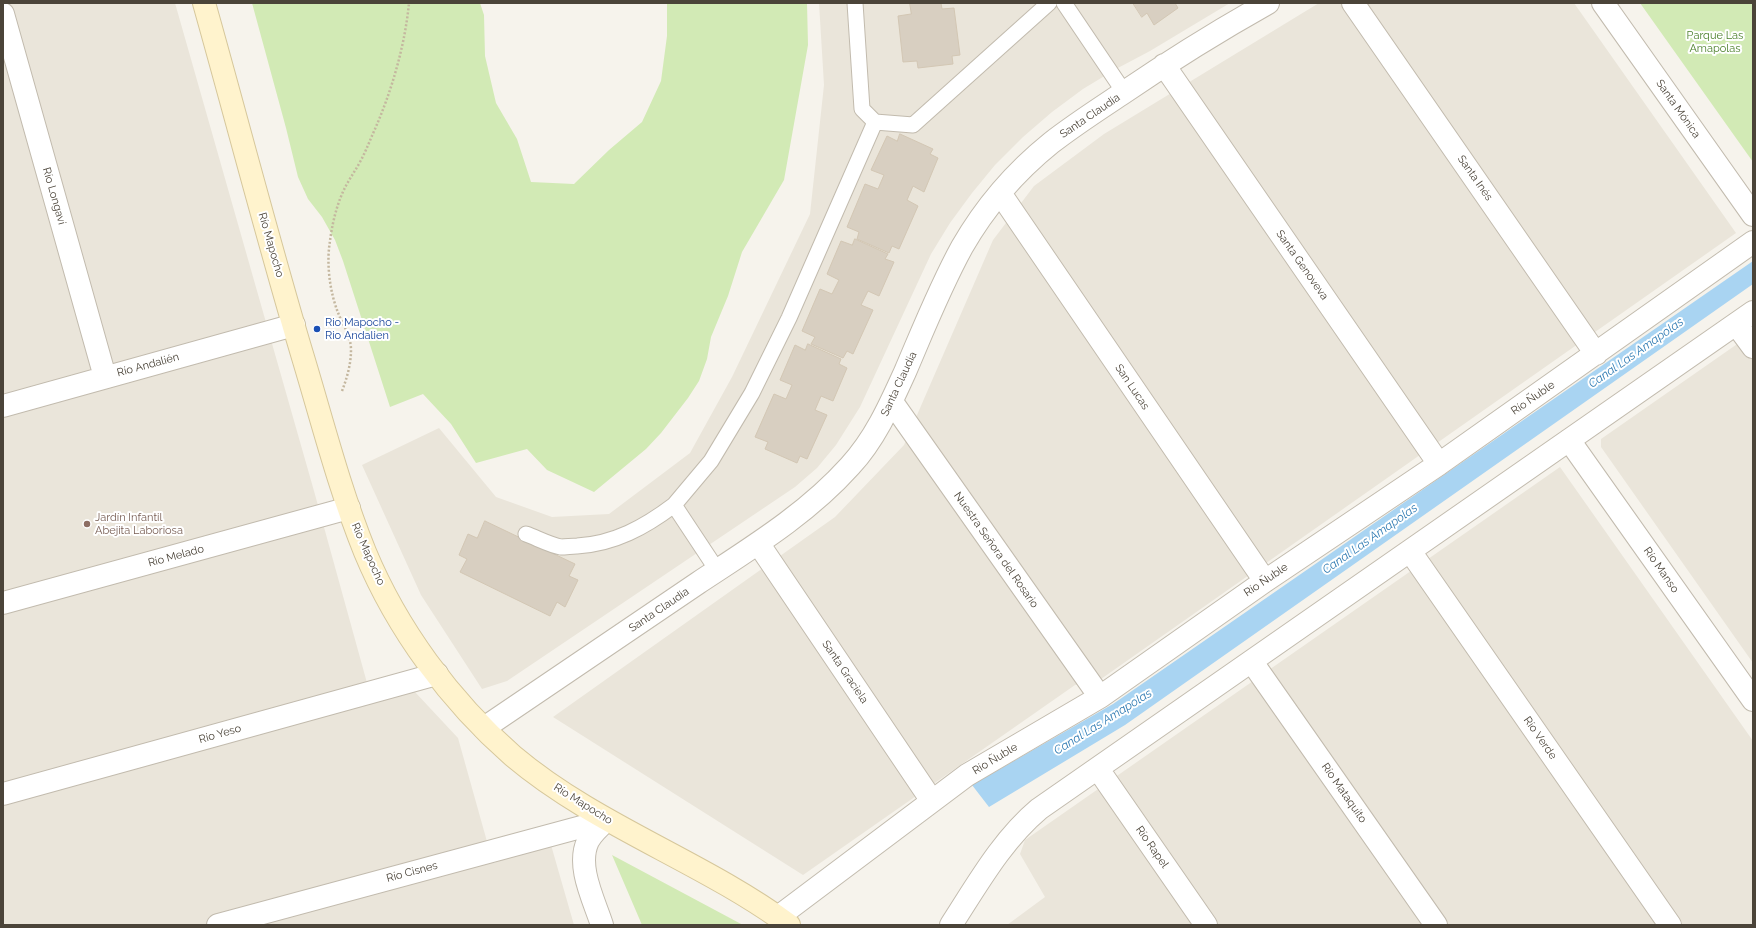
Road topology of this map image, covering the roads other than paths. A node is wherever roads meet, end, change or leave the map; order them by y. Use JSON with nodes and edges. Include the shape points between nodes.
{"nodes":[{"id":1,"x":204,"y":3,"type":"edge"},
{"id":2,"x":854,"y":3,"type":"edge"},
{"id":3,"x":1049,"y":3,"type":"edge"},
{"id":4,"x":1064,"y":3,"type":"edge"},
{"id":5,"x":1268,"y":3,"type":"edge"},
{"id":6,"x":1353,"y":3,"type":"edge"},
{"id":7,"x":1603,"y":3,"type":"edge"},
{"id":8,"x":3,"y":14,"type":"edge"},
{"id":9,"x":1164,"y":65,"type":"junction"},
{"id":10,"x":1124,"y":92,"type":"junction"},
{"id":11,"x":874,"y":122,"type":"junction"},
{"id":12,"x":1000,"y":192,"type":"junction"},
{"id":13,"x":1753,"y":215,"type":"edge"},
{"id":14,"x":1753,"y":242,"type":"edge"},
{"id":15,"x":1745,"y":318,"type":"edge"},
{"id":16,"x":294,"y":325,"type":"junction"},
{"id":17,"x":1753,"y":347,"type":"edge"},
{"id":18,"x":1596,"y":354,"type":"junction"},
{"id":19,"x":105,"y":377,"type":"junction"},
{"id":20,"x":892,"y":402,"type":"junction"},
{"id":21,"x":3,"y":406,"type":"edge"},
{"id":22,"x":1569,"y":440,"type":"junction"},
{"id":23,"x":1439,"y":464,"type":"junction"},
{"id":24,"x":674,"y":504,"type":"junction"},
{"id":25,"x":349,"y":508,"type":"junction"},
{"id":26,"x":526,"y":534,"type":"dead end"},
{"id":27,"x":758,"y":543,"type":"junction"},
{"id":28,"x":1410,"y":551,"type":"junction"},
{"id":29,"x":717,"y":570,"type":"junction"},
{"id":30,"x":1265,"y":581,"type":"junction"},
{"id":31,"x":3,"y":603,"type":"edge"},
{"id":32,"x":1252,"y":662,"type":"junction"},
{"id":33,"x":436,"y":674,"type":"junction"},
{"id":34,"x":1100,"y":697,"type":"junction"},
{"id":35,"x":1753,"y":700,"type":"edge"},
{"id":36,"x":484,"y":728,"type":"junction"},
{"id":37,"x":1098,"y":769,"type":"junction"},
{"id":38,"x":3,"y":794,"type":"edge"},
{"id":39,"x":932,"y":801,"type":"junction"},
{"id":40,"x":606,"y":820,"type":"junction"},
{"id":41,"x":783,"y":921,"type":"edge"},
{"id":42,"x":218,"y":925,"type":"edge"},
{"id":43,"x":602,"y":925,"type":"edge"},
{"id":44,"x":951,"y":925,"type":"edge"},
{"id":45,"x":1206,"y":925,"type":"edge"},
{"id":46,"x":1436,"y":925,"type":"edge"},
{"id":47,"x":1670,"y":925,"type":"edge"}],
"edges":[{"from":1,"to":16,"type":"street","name":"Río Mapocho"},
{"from":2,"to":11,"type":"lane","via":[[862,109]]},
{"from":3,"to":11,"type":"lane","via":[[913,125]]},
{"from":4,"to":10,"type":"lane"},
{"from":5,"to":9,"type":"street","name":"Santa Claudia"},
{"from":6,"to":18,"type":"street","name":"Santa Inés"},
{"from":7,"to":13,"type":"street","name":"Santa Mónica"},
{"from":8,"to":19,"type":"street","name":"Río Longaví"},
{"from":9,"to":10,"type":"street","name":"Santa Claudia"},
{"from":9,"to":23,"type":"street","name":"Santa Genoveva"},
{"from":10,"to":12,"type":"street","name":"Santa Claudia","via":[[1052,142],[1021,169]]},
{"from":11,"to":24,"type":"lane","via":[[789,318],[752,393],[711,462]]},
{"from":12,"to":20,"type":"street","name":"Santa Claudia","via":[[963,246],[948,275]]},
{"from":12,"to":30,"type":"street","name":"San Lucas"},
{"from":14,"to":18,"type":"street","name":"Río Ñuble"},
{"from":15,"to":17,"type":"street"},
{"from":15,"to":22,"type":"street"},
{"from":16,"to":19,"type":"street","name":"Río Andalién"},
{"from":16,"to":25,"type":"street","name":"Río Mapocho"},
{"from":18,"to":23,"type":"street","name":"Río Ñuble"},
{"from":19,"to":21,"type":"street","name":"Río Andalién"},
{"from":20,"to":27,"type":"street","name":"Santa Claudia","via":[[853,464],[830,488]]},
{"from":20,"to":34,"type":"street","name":"Nuestra Señora del Rosario"},
{"from":22,"to":28,"type":"street"},
{"from":22,"to":35,"type":"street","name":"Río Manso"},
{"from":23,"to":30,"type":"street","name":"Río Ñuble"},
{"from":24,"to":26,"type":"lane","via":[[636,530],[616,539],[589,545],[561,547]]},
{"from":24,"to":29,"type":"lane"},
{"from":25,"to":31,"type":"street","name":"Río Melado"},
{"from":25,"to":33,"type":"street","name":"Río Mapocho","via":[[366,554],[387,596],[408,634]]},
{"from":27,"to":29,"type":"street","name":"Santa Claudia"},
{"from":27,"to":39,"type":"street","name":"Santa Graciela"},
{"from":28,"to":32,"type":"street"},
{"from":28,"to":47,"type":"street","name":"Río Verde"},
{"from":29,"to":36,"type":"street","name":"Santa Claudia"},
{"from":30,"to":34,"type":"street","name":"Río Ñuble"},
{"from":32,"to":37,"type":"street"},
{"from":32,"to":46,"type":"street","name":"Río Mataquito"},
{"from":33,"to":36,"type":"street","name":"Río Mapocho"},
{"from":33,"to":38,"type":"street","name":"Río Yeso"},
{"from":34,"to":39,"type":"street","name":"Río Ñuble","via":[[967,775]]},
{"from":36,"to":40,"type":"street","name":"Río Mapocho","via":[[540,778]]},
{"from":37,"to":44,"type":"street","via":[[1024,822],[1009,839]]},
{"from":37,"to":45,"type":"street","name":"Río Rapel"},
{"from":39,"to":41,"type":"street","name":"Río Ñuble"},
{"from":40,"to":41,"type":"street","name":"Río Mapocho","via":[[734,890]]},
{"from":40,"to":42,"type":"street","name":"Río Cisnes"},
{"from":40,"to":43,"type":"street","via":[[588,840],[584,859],[584,869]]}]}
